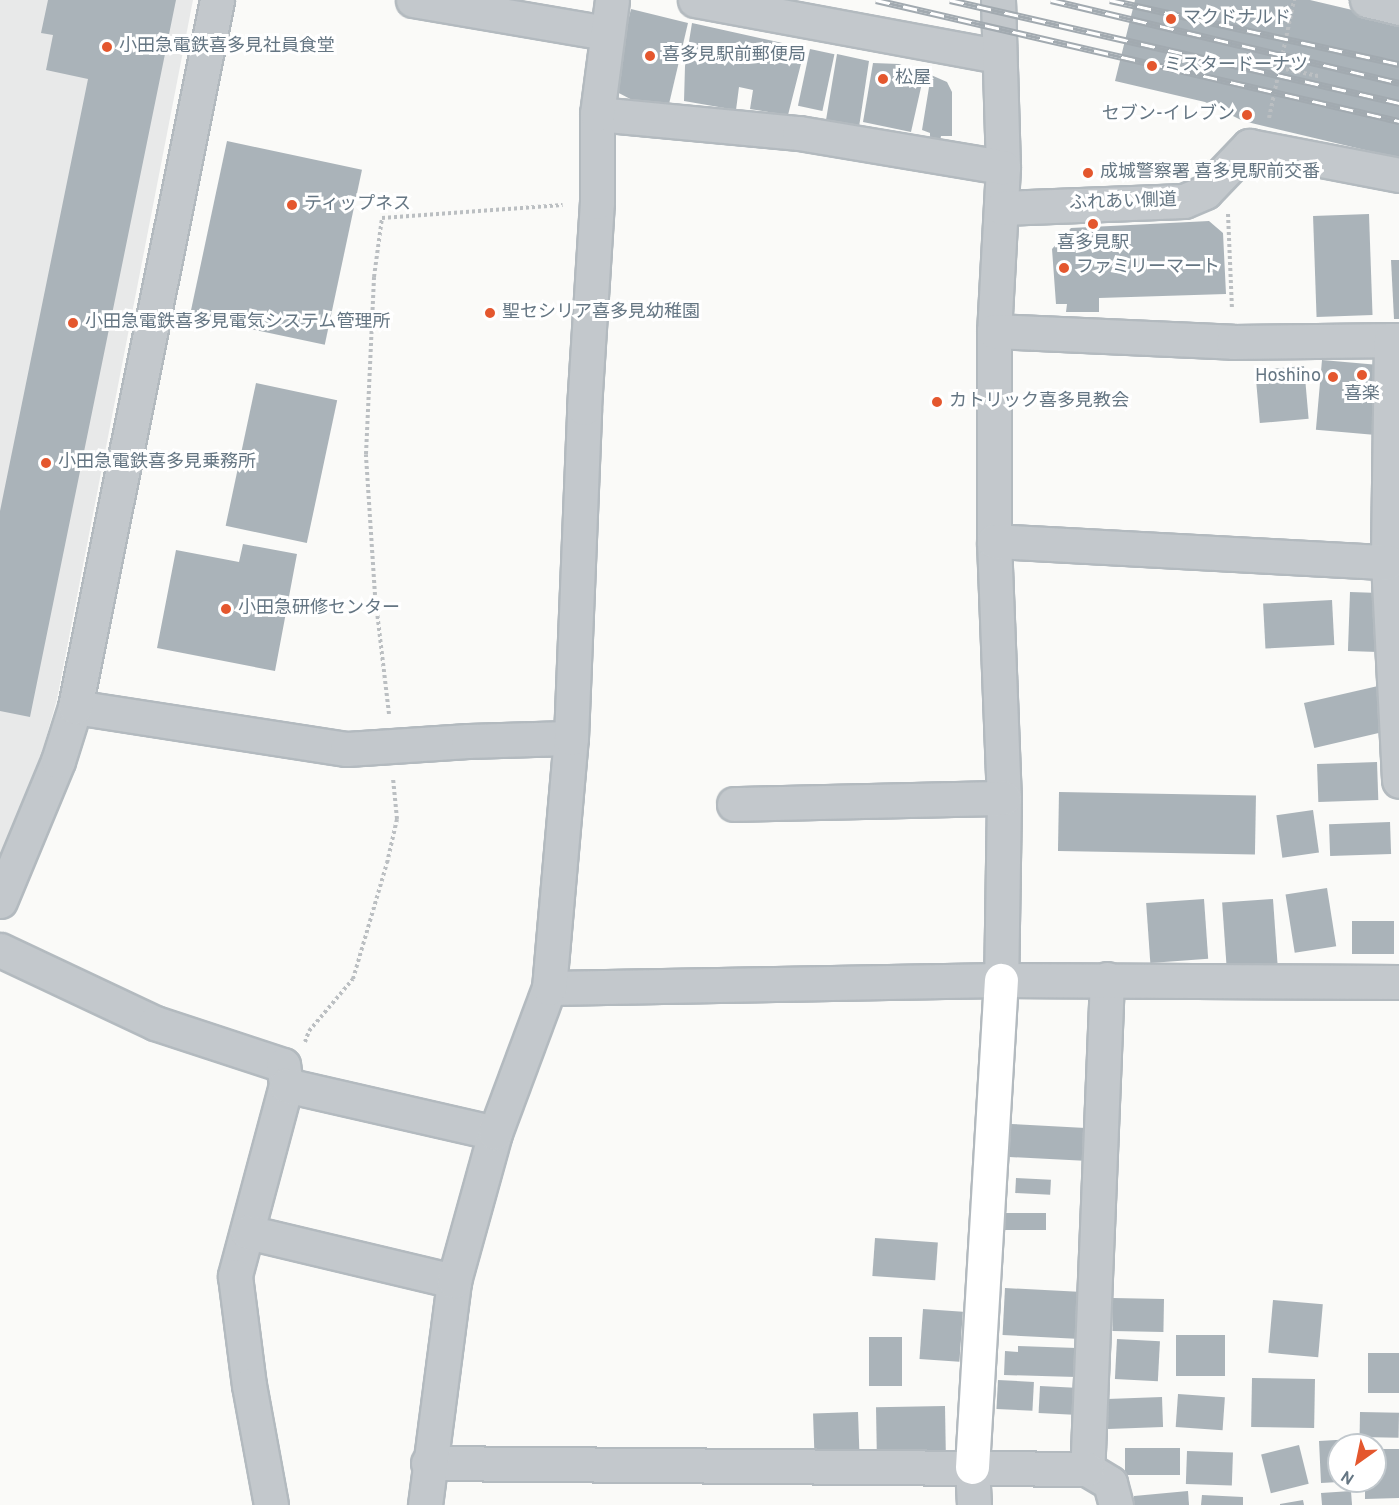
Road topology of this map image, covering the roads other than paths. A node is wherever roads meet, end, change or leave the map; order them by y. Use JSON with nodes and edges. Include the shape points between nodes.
{"nodes":[{"id":1,"x":217,"y":0,"type":"edge"},
{"id":2,"x":413,"y":0,"type":"edge"},
{"id":3,"x":612,"y":0,"type":"edge"},
{"id":4,"x":695,"y":0,"type":"edge"},
{"id":5,"x":998,"y":0,"type":"edge"},
{"id":6,"x":1367,"y":0,"type":"edge"},
{"id":7,"x":1399,"y":8,"type":"edge"},
{"id":8,"x":607,"y":33,"type":"junction"},
{"id":9,"x":998,"y":56,"type":"junction"},
{"id":10,"x":597,"y":114,"type":"junction"},
{"id":11,"x":1003,"y":168,"type":"junction"},
{"id":12,"x":1399,"y":175,"type":"edge"},
{"id":13,"x":1002,"y":208,"type":"junction"},
{"id":14,"x":994,"y":331,"type":"junction"},
{"id":15,"x":1395,"y":340,"type":"edge"},
{"id":16,"x":994,"y":541,"type":"junction"},
{"id":17,"x":1388,"y":562,"type":"junction"},
{"id":18,"x":75,"y":707,"type":"junction"},
{"id":19,"x":571,"y":738,"type":"junction"},
{"id":20,"x":1399,"y":781,"type":"edge"},
{"id":21,"x":1004,"y":798,"type":"junction"},
{"id":22,"x":734,"y":804,"type":"dead end"},
{"id":23,"x":0,"y":901,"type":"edge"},
{"id":24,"x":0,"y":950,"type":"edge"},
{"id":25,"x":1001,"y":980,"type":"junction"},
{"id":26,"x":1107,"y":980,"type":"junction"},
{"id":27,"x":1399,"y":982,"type":"edge"},
{"id":28,"x":549,"y":988,"type":"junction"},
{"id":29,"x":284,"y":1075,"type":"junction"},
{"id":30,"x":495,"y":1133,"type":"junction"},
{"id":31,"x":248,"y":1232,"type":"junction"},
{"id":32,"x":454,"y":1281,"type":"junction"},
{"id":33,"x":428,"y":1463,"type":"junction"},
{"id":34,"x":972,"y":1467,"type":"junction"},
{"id":35,"x":1087,"y":1469,"type":"junction"},
{"id":36,"x":271,"y":1505,"type":"edge"},
{"id":37,"x":425,"y":1505,"type":"edge"},
{"id":38,"x":974,"y":1505,"type":"edge"},
{"id":39,"x":1116,"y":1505,"type":"edge"}],
"edges":[{"from":1,"to":18,"type":"street"},
{"from":2,"to":8,"type":"street"},
{"from":3,"to":8,"type":"street"},
{"from":4,"to":9,"type":"street"},
{"from":5,"to":9,"type":"street"},
{"from":6,"to":7,"type":"street"},
{"from":8,"to":10,"type":"street"},
{"from":9,"to":11,"type":"street"},
{"from":10,"to":11,"type":"street","via":[[799,133]]},
{"from":10,"to":19,"type":"street","via":[[597,202],[584,408]]},
{"from":11,"to":13,"type":"street"},
{"from":12,"to":13,"type":"street","name":"ふれあい側道","via":[[1249,146],[1205,192],[1184,201]]},
{"from":13,"to":14,"type":"street"},
{"from":14,"to":15,"type":"street","via":[[1233,342]]},
{"from":14,"to":16,"type":"street"},
{"from":15,"to":17,"type":"street"},
{"from":16,"to":17,"type":"street"},
{"from":16,"to":21,"type":"street"},
{"from":17,"to":20,"type":"street"},
{"from":18,"to":19,"type":"street","via":[[347,749]]},
{"from":18,"to":23,"type":"street","via":[[58,761]]},
{"from":19,"to":28,"type":"street"},
{"from":21,"to":22,"type":"street"},
{"from":21,"to":25,"type":"street"},
{"from":24,"to":29,"type":"street","via":[[155,1023]]},
{"from":25,"to":26,"type":"street"},
{"from":25,"to":28,"type":"street"},
{"from":25,"to":34,"type":"street"},
{"from":26,"to":27,"type":"street"},
{"from":26,"to":35,"type":"street"},
{"from":28,"to":30,"type":"street"},
{"from":29,"to":30,"type":"street"},
{"from":29,"to":31,"type":"street"},
{"from":30,"to":32,"type":"street"},
{"from":31,"to":32,"type":"street"},
{"from":31,"to":36,"type":"street","via":[[235,1276],[249,1385]]},
{"from":32,"to":33,"type":"street"},
{"from":33,"to":34,"type":"street"},
{"from":33,"to":37,"type":"street"},
{"from":34,"to":35,"type":"street"},
{"from":34,"to":38,"type":"street"},
{"from":35,"to":39,"type":"street","via":[[1110,1483]]}]}
